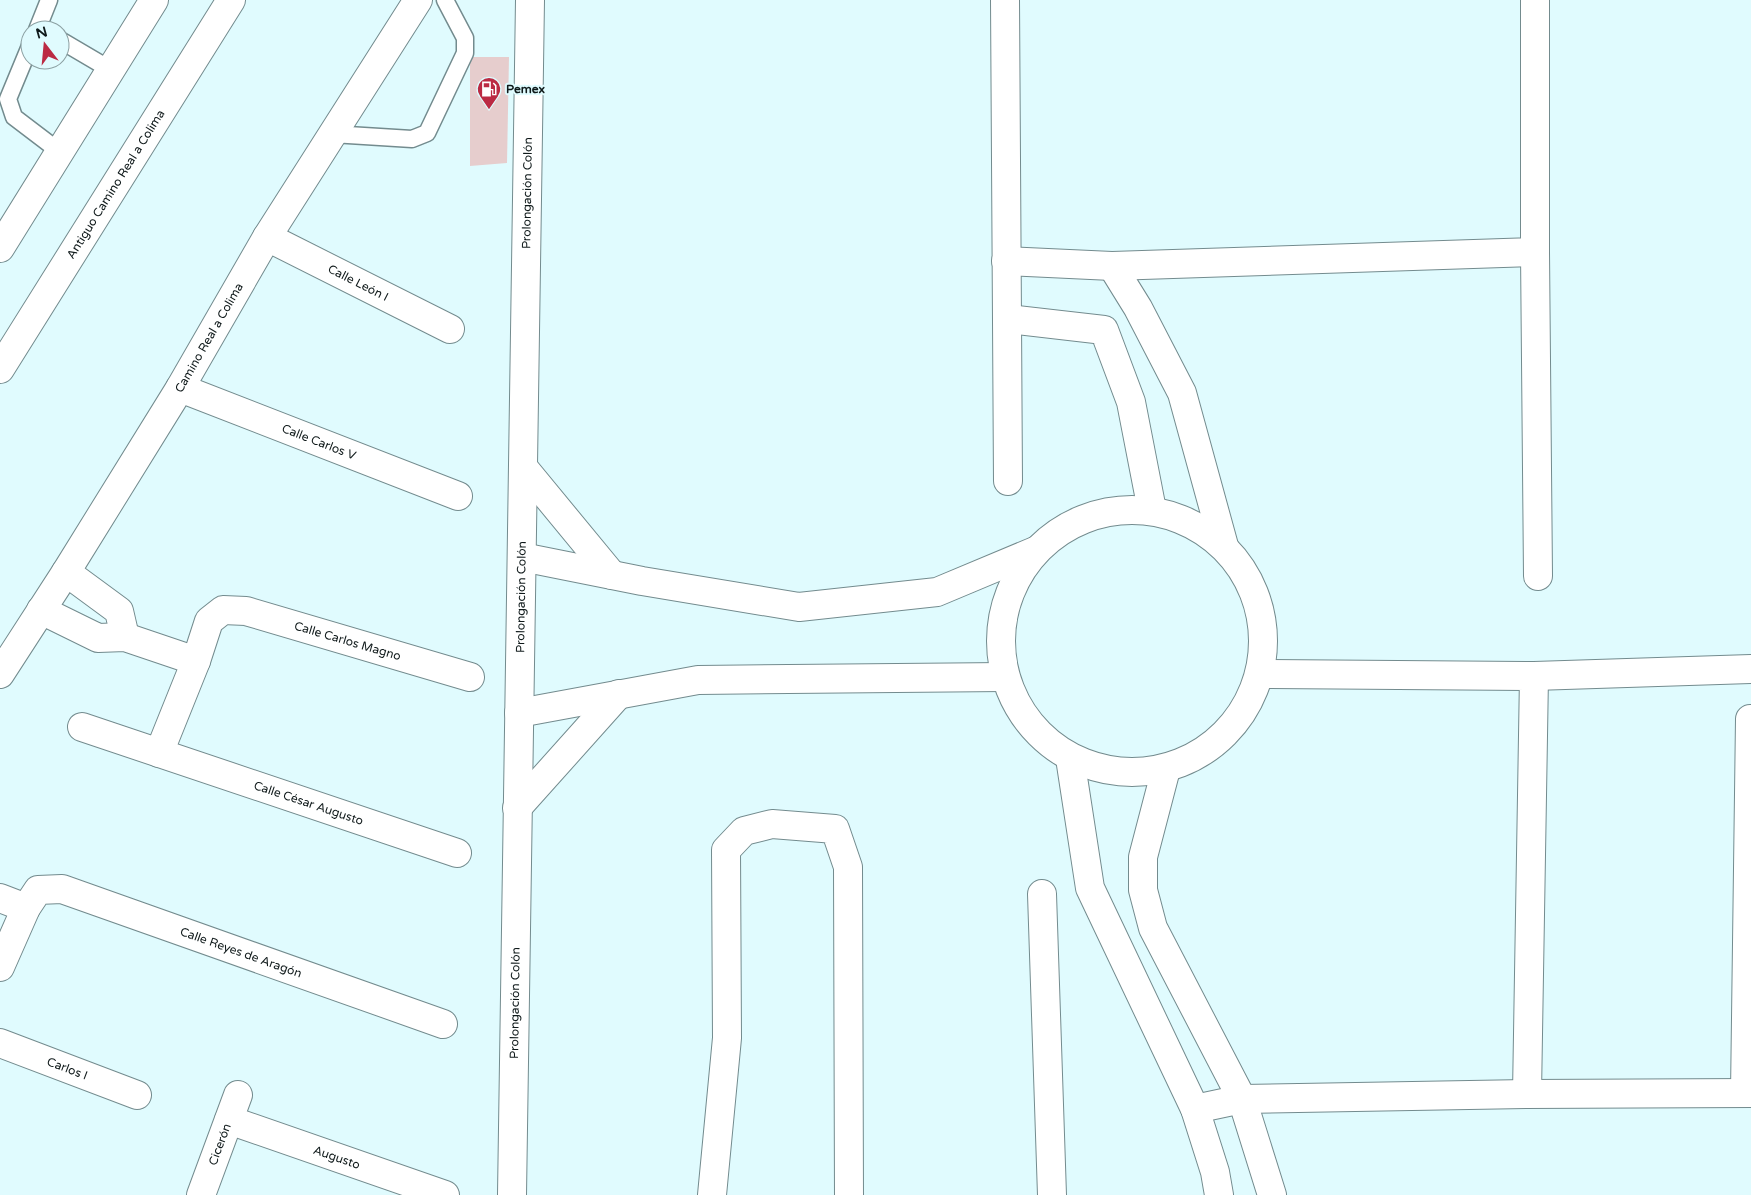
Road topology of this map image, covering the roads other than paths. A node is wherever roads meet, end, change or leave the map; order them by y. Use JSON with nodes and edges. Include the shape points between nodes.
{"nodes":[{"id":1,"x":50,"y":0,"type":"edge"},
{"id":2,"x":154,"y":0,"type":"edge"},
{"id":3,"x":231,"y":0,"type":"edge"},
{"id":4,"x":418,"y":0,"type":"edge"},
{"id":5,"x":446,"y":0,"type":"edge"},
{"id":6,"x":530,"y":0,"type":"edge"},
{"id":7,"x":1005,"y":0,"type":"edge"},
{"id":8,"x":1535,"y":0,"type":"edge"},
{"id":9,"x":42,"y":20,"type":"edge"},
{"id":10,"x":70,"y":46,"type":"edge"},
{"id":11,"x":20,"y":70,"type":"edge"},
{"id":12,"x":111,"y":70,"type":"junction"},
{"id":13,"x":332,"y":134,"type":"junction"},
{"id":14,"x":60,"y":152,"type":"junction"},
{"id":15,"x":267,"y":237,"type":"junction"},
{"id":16,"x":0,"y":248,"type":"edge"},
{"id":17,"x":1535,"y":252,"type":"junction"},
{"id":18,"x":1006,"y":261,"type":"junction"},
{"id":19,"x":1112,"y":266,"type":"junction"},
{"id":20,"x":1138,"y":308,"type":"junction"},
{"id":21,"x":1008,"y":319,"type":"junction"},
{"id":22,"x":450,"y":328,"type":"dead end"},
{"id":23,"x":1104,"y":330,"type":"junction"},
{"id":24,"x":0,"y":369,"type":"edge"},
{"id":25,"x":180,"y":388,"type":"junction"},
{"id":26,"x":523,"y":467,"type":"junction"},
{"id":27,"x":1008,"y":481,"type":"dead end"},
{"id":28,"x":458,"y":496,"type":"dead end"},
{"id":29,"x":1152,"y":510,"type":"junction"},
{"id":30,"x":1224,"y":546,"type":"junction"},
{"id":31,"x":1035,"y":551,"type":"junction"},
{"id":32,"x":522,"y":557,"type":"junction"},
{"id":33,"x":66,"y":572,"type":"junction"},
{"id":34,"x":612,"y":575,"type":"junction"},
{"id":35,"x":1538,"y":576,"type":"dead end"},
{"id":36,"x":42,"y":610,"type":"junction"},
{"id":37,"x":125,"y":637,"type":"junction"},
{"id":38,"x":196,"y":660,"type":"junction"},
{"id":39,"x":1751,"y":669,"type":"edge"},
{"id":40,"x":0,"y":674,"type":"edge"},
{"id":41,"x":1260,"y":674,"type":"junction"},
{"id":42,"x":1534,"y":676,"type":"junction"},
{"id":43,"x":470,"y":677,"type":"dead end"},
{"id":44,"x":1004,"y":677,"type":"junction"},
{"id":45,"x":619,"y":694,"type":"junction"},
{"id":46,"x":519,"y":713,"type":"junction"},
{"id":47,"x":1750,"y":719,"type":"edge"},
{"id":48,"x":82,"y":727,"type":"dead end"},
{"id":49,"x":159,"y":753,"type":"junction"},
{"id":50,"x":1070,"y":758,"type":"junction"},
{"id":51,"x":1166,"y":769,"type":"junction"},
{"id":52,"x":518,"y":808,"type":"junction"},
{"id":53,"x":458,"y":853,"type":"dead end"},
{"id":54,"x":1042,"y":894,"type":"dead end"},
{"id":55,"x":0,"y":898,"type":"edge"},
{"id":56,"x":32,"y":899,"type":"junction"},
{"id":57,"x":0,"y":966,"type":"edge"},
{"id":58,"x":443,"y":1024,"type":"dead end"},
{"id":59,"x":0,"y":1043,"type":"edge"},
{"id":60,"x":1748,"y":1093,"type":"edge"},
{"id":61,"x":238,"y":1094,"type":"dead end"},
{"id":62,"x":1527,"y":1094,"type":"junction"},
{"id":63,"x":137,"y":1095,"type":"dead end"},
{"id":64,"x":1242,"y":1099,"type":"junction"},
{"id":65,"x":1195,"y":1109,"type":"junction"},
{"id":66,"x":229,"y":1120,"type":"junction"},
{"id":67,"x":201,"y":1195,"type":"edge"},
{"id":68,"x":445,"y":1195,"type":"edge"},
{"id":69,"x":512,"y":1195,"type":"edge"},
{"id":70,"x":712,"y":1195,"type":"edge"},
{"id":71,"x":849,"y":1195,"type":"edge"},
{"id":72,"x":1052,"y":1195,"type":"edge"},
{"id":73,"x":1219,"y":1195,"type":"edge"},
{"id":74,"x":1272,"y":1195,"type":"edge"}],
"edges":[{"from":1,"to":9,"type":"lane"},
{"from":2,"to":12,"type":"street"},
{"from":3,"to":24,"type":"street","name":"Antiguo Camino Real a Colima"},
{"from":4,"to":13,"type":"street","name":"Camino Real a Colima"},
{"from":5,"to":13,"type":"lane","via":[[465,38],[465,54],[427,133],[412,139]]},
{"from":6,"to":26,"type":"street","name":"Prolongación Colón"},
{"from":7,"to":18,"type":"street"},
{"from":8,"to":17,"type":"street"},
{"from":10,"to":12,"type":"lane"},
{"from":11,"to":14,"type":"lane","via":[[8,99],[14,117]]},
{"from":12,"to":14,"type":"street"},
{"from":13,"to":15,"type":"street","name":"Camino Real a Colima"},
{"from":14,"to":16,"type":"street"},
{"from":15,"to":22,"type":"street","name":"Calle León I"},
{"from":15,"to":25,"type":"street","name":"Camino Real a Colima"},
{"from":17,"to":19,"type":"street"},
{"from":17,"to":35,"type":"street"},
{"from":18,"to":19,"type":"street"},
{"from":18,"to":21,"type":"street"},
{"from":19,"to":20,"type":"street"},
{"from":20,"to":23,"type":"street"},
{"from":20,"to":30,"type":"street","via":[[1182,393]]},
{"from":21,"to":23,"type":"street"},
{"from":21,"to":27,"type":"street"},
{"from":23,"to":29,"type":"street","via":[[1131,402]]},
{"from":25,"to":28,"type":"street","name":"Calle Carlos V"},
{"from":25,"to":33,"type":"street","name":"Camino Real a Colima"},
{"from":26,"to":32,"type":"street","name":"Prolongación Colón"},
{"from":26,"to":34,"type":"street"},
{"from":29,"to":30,"type":"street","via":[[1191,522]]},
{"from":29,"to":31,"type":"street","via":[[1109,511],[1068,525]]},
{"from":30,"to":41,"type":"street","via":[[1246,574],[1260,606],[1265,640]]},
{"from":31,"to":34,"type":"street","via":[[937,592],[799,607]]},
{"from":31,"to":44,"type":"street","via":[[1010,588],[1000,632]]},
{"from":32,"to":34,"type":"street"},
{"from":32,"to":46,"type":"street","name":"Prolongación Colón"},
{"from":33,"to":36,"type":"street","name":"Camino Real a Colima"},
{"from":33,"to":37,"type":"street","via":[[119,612]]},
{"from":36,"to":37,"type":"street","via":[[98,638]]},
{"from":36,"to":40,"type":"street","name":"Camino Real a Colima"},
{"from":37,"to":38,"type":"street"},
{"from":38,"to":43,"type":"street","name":"Calle Carlos Magno","via":[[209,622],[223,610],[246,611]]},
{"from":38,"to":49,"type":"street"},
{"from":39,"to":42,"type":"street"},
{"from":41,"to":42,"type":"street"},
{"from":41,"to":51,"type":"street","via":[[1247,706],[1226,734],[1198,755]]},
{"from":42,"to":62,"type":"street"},
{"from":44,"to":45,"type":"street","via":[[698,680]]},
{"from":44,"to":50,"type":"street","via":[[1018,709],[1040,737]]},
{"from":45,"to":46,"type":"street"},
{"from":45,"to":52,"type":"street"},
{"from":46,"to":52,"type":"street","name":"Prolongación Colón"},
{"from":47,"to":60,"type":"street"},
{"from":48,"to":49,"type":"street","name":"Calle César Augusto"},
{"from":49,"to":53,"type":"street","name":"Calle César Augusto"},
{"from":50,"to":51,"type":"street","via":[[1100,769],[1134,773]]},
{"from":50,"to":65,"type":"street","via":[[1090,888]]},
{"from":51,"to":64,"type":"street","via":[[1143,857],[1143,890],[1153,928]]},
{"from":52,"to":69,"type":"street","name":"Prolongación Colón"},
{"from":54,"to":72,"type":"street"},
{"from":55,"to":56,"type":"street","name":"Calle Reyes de Aragón"},
{"from":56,"to":57,"type":"street"},
{"from":56,"to":58,"type":"street","name":"Calle Reyes de Aragón","via":[[62,889]]},
{"from":59,"to":63,"type":"street","name":"Carlos I"},
{"from":60,"to":62,"type":"street"},
{"from":61,"to":66,"type":"street","name":"Cicerón"},
{"from":62,"to":64,"type":"street"},
{"from":64,"to":65,"type":"street"},
{"from":64,"to":74,"type":"street"},
{"from":65,"to":73,"type":"street"},
{"from":66,"to":67,"type":"street","name":"Cicerón"},
{"from":66,"to":68,"type":"street","name":"Augusto"},
{"from":70,"to":71,"type":"street","via":[[727,1038],[726,850],[744,831],[772,824],[835,829],[848,867]]}]}
